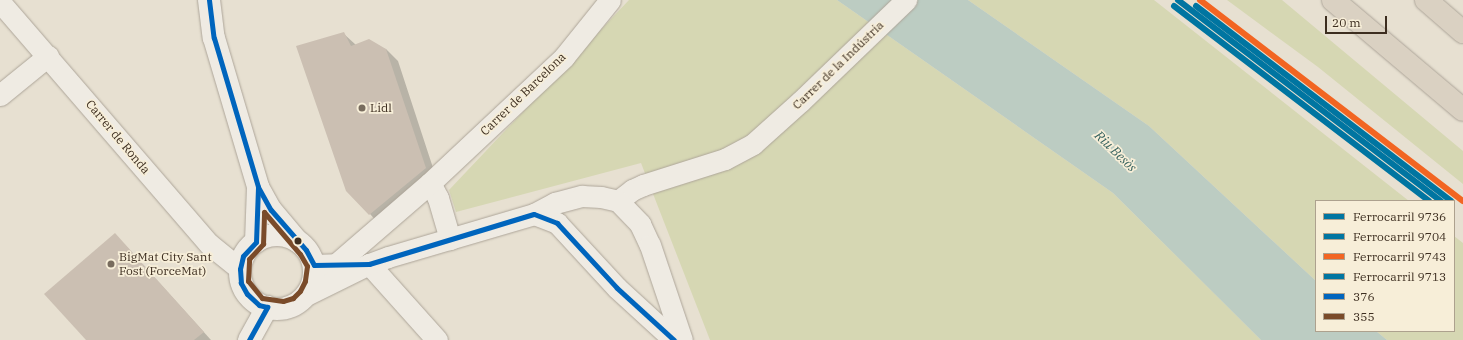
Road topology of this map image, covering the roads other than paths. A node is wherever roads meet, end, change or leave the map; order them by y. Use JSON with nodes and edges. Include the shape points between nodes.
{"nodes":[{"id":1,"x":209,"y":0,"type":"edge"},
{"id":2,"x":610,"y":0,"type":"edge"},
{"id":3,"x":906,"y":0,"type":"edge"},
{"id":4,"x":1333,"y":0,"type":"edge"},
{"id":5,"x":1426,"y":0,"type":"edge"},
{"id":6,"x":0,"y":2,"type":"edge"},
{"id":7,"x":1463,"y":32,"type":"edge"},
{"id":8,"x":48,"y":56,"type":"junction"},
{"id":9,"x":0,"y":95,"type":"edge"},
{"id":10,"x":1463,"y":110,"type":"edge"},
{"id":11,"x":430,"y":183,"type":"junction"},
{"id":12,"x":258,"y":187,"type":"junction"},
{"id":13,"x":618,"y":201,"type":"junction"},
{"id":14,"x":534,"y":214,"type":"junction"},
{"id":15,"x":450,"y":239,"type":"junction"},
{"id":16,"x":297,"y":241,"type":"junction"},
{"id":17,"x":256,"y":242,"type":"junction"},
{"id":18,"x":369,"y":264,"type":"junction"},
{"id":19,"x":324,"y":265,"type":"junction"},
{"id":20,"x":240,"y":269,"type":"junction"},
{"id":21,"x":663,"y":281,"type":"junction"},
{"id":22,"x":617,"y":288,"type":"junction"},
{"id":23,"x":306,"y":295,"type":"junction"},
{"id":24,"x":268,"y":307,"type":"junction"},
{"id":25,"x":249,"y":340,"type":"edge"},
{"id":26,"x":437,"y":340,"type":"edge"},
{"id":27,"x":674,"y":340,"type":"edge"},
{"id":28,"x":682,"y":340,"type":"edge"}],
"edges":[{"from":1,"to":12,"type":"street","via":[[214,38]]},
{"from":2,"to":11,"type":"street","name":"Carrer de Barcelona","via":[[564,57]]},
{"from":3,"to":13,"type":"street","name":"Carrer de la Indústria","via":[[770,129],[737,154],[643,184]]},
{"from":4,"to":10,"type":"highway"},
{"from":5,"to":7,"type":"highway"},
{"from":6,"to":8,"type":"street","name":"Carrer de Ronda"},
{"from":8,"to":9,"type":"street"},
{"from":8,"to":20,"type":"street","name":"Carrer de Ronda","via":[[209,244]]},
{"from":11,"to":15,"type":"street","via":[[438,198]]},
{"from":11,"to":19,"type":"street","name":"Carrer de Barcelona"},
{"from":12,"to":16,"type":"street","via":[[272,210]]},
{"from":12,"to":17,"type":"street"},
{"from":13,"to":14,"type":"street","via":[[582,196]]},
{"from":13,"to":21,"type":"street","via":[[640,224]]},
{"from":14,"to":15,"type":"street"},
{"from":14,"to":22,"type":"street","via":[[557,223]]},
{"from":15,"to":18,"type":"street"},
{"from":16,"to":17,"type":"street","via":[[285,236],[267,236]]},
{"from":16,"to":19,"type":"street"},
{"from":17,"to":20,"type":"street","via":[[243,256]]},
{"from":18,"to":19,"type":"street"},
{"from":18,"to":23,"type":"street"},
{"from":18,"to":26,"type":"street"},
{"from":19,"to":23,"type":"street"},
{"from":20,"to":24,"type":"street","via":[[241,283],[247,294],[259,305]]},
{"from":21,"to":22,"type":"street","via":[[646,295],[632,294]]},
{"from":21,"to":28,"type":"street"},
{"from":22,"to":27,"type":"street"},
{"from":23,"to":24,"type":"street","via":[[297,304],[284,308]]},
{"from":24,"to":25,"type":"street"}]}
